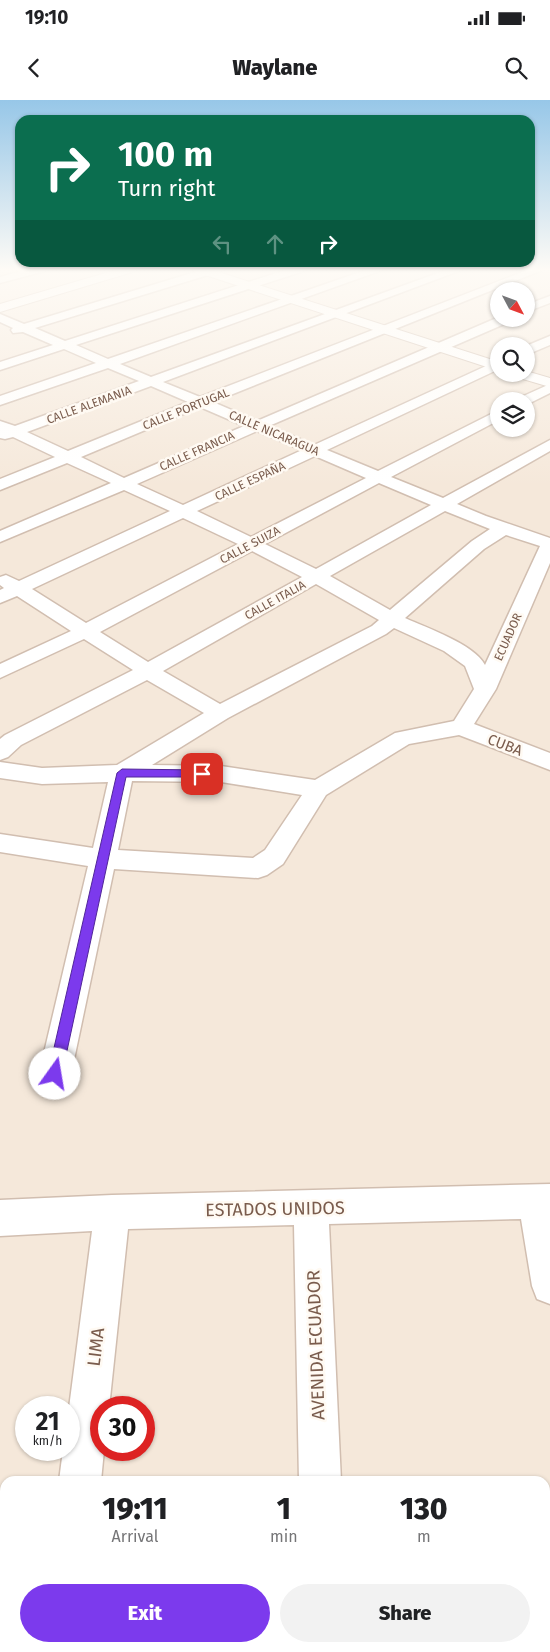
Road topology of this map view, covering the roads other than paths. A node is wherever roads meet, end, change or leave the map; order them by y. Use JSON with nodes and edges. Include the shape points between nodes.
{"nodes":[{"id":1,"x":55,"y":341,"type":"edge"},
{"id":2,"x":79,"y":341,"type":"edge"},
{"id":3,"x":168,"y":341,"type":"edge"},
{"id":4,"x":264,"y":341,"type":"edge"},
{"id":5,"x":359,"y":341,"type":"edge"},
{"id":6,"x":419,"y":341,"type":"edge"},
{"id":7,"x":454,"y":341,"type":"edge"},
{"id":8,"x":547,"y":341,"type":"edge"},
{"id":9,"x":65,"y":346,"type":"junction"},
{"id":10,"x":535,"y":347,"type":"edge"},
{"id":11,"x":439,"y":348,"type":"junction"},
{"id":12,"x":106,"y":363,"type":"junction"},
{"id":13,"x":490,"y":363,"type":"edge"},
{"id":14,"x":0,"y":366,"type":"edge"},
{"id":15,"x":490,"y":369,"type":"edge"},
{"id":16,"x":535,"y":378,"type":"edge"},
{"id":17,"x":153,"y":382,"type":"junction"},
{"id":18,"x":550,"y":383,"type":"edge"},
{"id":19,"x":550,"y":388,"type":"edge"},
{"id":20,"x":535,"y":396,"type":"edge"},
{"id":21,"x":0,"y":401,"type":"edge"},
{"id":22,"x":200,"y":402,"type":"junction"},
{"id":23,"x":490,"y":419,"type":"edge"},
{"id":24,"x":256,"y":425,"type":"junction"},
{"id":25,"x":5,"y":431,"type":"edge"},
{"id":26,"x":550,"y":445,"type":"edge"},
{"id":27,"x":315,"y":450,"type":"junction"},
{"id":28,"x":66,"y":457,"type":"junction"},
{"id":29,"x":379,"y":477,"type":"junction"},
{"id":30,"x":0,"y":484,"type":"edge"},
{"id":31,"x":122,"y":484,"type":"junction"},
{"id":32,"x":444,"y":503,"type":"junction"},
{"id":33,"x":182,"y":512,"type":"junction"},
{"id":34,"x":503,"y":528,"type":"junction"},
{"id":35,"x":0,"y":537,"type":"edge"},
{"id":36,"x":252,"y":544,"type":"junction"},
{"id":37,"x":550,"y":544,"type":"edge"},
{"id":38,"x":316,"y":577,"type":"junction"},
{"id":39,"x":0,"y":578,"type":"edge"},
{"id":40,"x":9,"y":593,"type":"edge"},
{"id":41,"x":393,"y":620,"type":"junction"},
{"id":42,"x":86,"y":631,"type":"junction"},
{"id":43,"x":148,"y":671,"type":"junction"},
{"id":44,"x":0,"y":672,"type":"edge"},
{"id":45,"x":485,"y":689,"type":"junction"},
{"id":46,"x":220,"y":713,"type":"junction"},
{"id":47,"x":460,"y":727,"type":"junction"},
{"id":48,"x":0,"y":752,"type":"edge"},
{"id":49,"x":550,"y":762,"type":"edge"},
{"id":50,"x":0,"y":770,"type":"edge"},
{"id":51,"x":122,"y":773,"type":"junction"},
{"id":52,"x":318,"y":789,"type":"junction"},
{"id":53,"x":0,"y":843,"type":"edge"},
{"id":54,"x":104,"y":859,"type":"junction"},
{"id":55,"x":55,"y":1074,"type":"dead end"},
{"id":56,"x":542,"y":1201,"type":"edge"},
{"id":57,"x":311,"y":1208,"type":"junction"},
{"id":58,"x":112,"y":1212,"type":"junction"},
{"id":59,"x":0,"y":1218,"type":"edge"},
{"id":60,"x":550,"y":1286,"type":"edge"},
{"id":61,"x":81,"y":1476,"type":"edge"},
{"id":62,"x":320,"y":1476,"type":"edge"}],
"edges":[{"from":1,"to":9,"type":"street","name":"CALLE NICARAGUA"},
{"from":2,"to":9,"type":"street"},
{"from":3,"to":12,"type":"street"},
{"from":4,"to":17,"type":"street","name":"CALLE ALEMANIA"},
{"from":5,"to":22,"type":"street","name":"CALLE PORTUGAL"},
{"from":6,"to":11,"type":"street"},
{"from":7,"to":11,"type":"street","name":"CALLE FRANCIA"},
{"from":8,"to":10,"type":"street"},
{"from":9,"to":12,"type":"street","name":"CALLE NICARAGUA"},
{"from":9,"to":14,"type":"street"},
{"from":11,"to":13,"type":"street"},
{"from":11,"to":24,"type":"street","name":"CALLE FRANCIA"},
{"from":12,"to":17,"type":"street","name":"CALLE NICARAGUA"},
{"from":12,"to":21,"type":"street"},
{"from":15,"to":27,"type":"street","name":"CALLE ESPAÑA"},
{"from":16,"to":18,"type":"street"},
{"from":17,"to":22,"type":"street","name":"CALLE NICARAGUA"},
{"from":17,"to":25,"type":"street","name":"CALLE ALEMANIA"},
{"from":19,"to":20,"type":"street"},
{"from":22,"to":24,"type":"street","name":"CALLE NICARAGUA"},
{"from":22,"to":28,"type":"street","name":"CALLE PORTUGAL"},
{"from":23,"to":29,"type":"street","name":"CALLE SUIZA"},
{"from":24,"to":27,"type":"street","name":"CALLE NICARAGUA"},
{"from":24,"to":31,"type":"street","name":"CALLE FRANCIA"},
{"from":25,"to":28,"type":"street"},
{"from":26,"to":32,"type":"street","name":"CALLE ITALIA"},
{"from":27,"to":29,"type":"street","name":"CALLE NICARAGUA"},
{"from":27,"to":33,"type":"street","name":"CALLE ESPAÑA"},
{"from":28,"to":30,"type":"street","name":"CALLE PORTUGAL"},
{"from":28,"to":31,"type":"street"},
{"from":29,"to":32,"type":"street","name":"CALLE NICARAGUA"},
{"from":29,"to":36,"type":"street","name":"CALLE SUIZA"},
{"from":31,"to":33,"type":"street"},
{"from":31,"to":35,"type":"street","name":"CALLE FRANCIA"},
{"from":32,"to":34,"type":"street","name":"CALLE NICARAGUA"},
{"from":32,"to":38,"type":"street","name":"CALLE ITALIA"},
{"from":33,"to":36,"type":"street"},
{"from":33,"to":40,"type":"street","name":"CALLE ESPAÑA"},
{"from":34,"to":37,"type":"street","name":"CALLE NICARAGUA"},
{"from":34,"to":41,"type":"street","via":[[478,545]]},
{"from":36,"to":38,"type":"street"},
{"from":36,"to":42,"type":"street","name":"CALLE SUIZA"},
{"from":37,"to":45,"type":"street","name":"ECUADOR"},
{"from":38,"to":41,"type":"street"},
{"from":38,"to":43,"type":"street","name":"CALLE ITALIA"},
{"from":39,"to":40,"type":"street"},
{"from":40,"to":42,"type":"street"},
{"from":41,"to":45,"type":"street","via":[[451,647],[474,663]]},
{"from":41,"to":46,"type":"street"},
{"from":42,"to":43,"type":"street"},
{"from":42,"to":44,"type":"street","name":"CALLE SUIZA"},
{"from":43,"to":46,"type":"street"},
{"from":43,"to":48,"type":"street","name":"CALLE ITALIA","via":[[13,740]]},
{"from":45,"to":47,"type":"street","name":"ECUADOR"},
{"from":46,"to":51,"type":"street"},
{"from":47,"to":49,"type":"street","name":"CUBA"},
{"from":47,"to":52,"type":"street","via":[[403,738]]},
{"from":50,"to":51,"type":"street","via":[[42,776]]},
{"from":51,"to":52,"type":"street","via":[[221,774]]},
{"from":51,"to":54,"type":"street"},
{"from":52,"to":54,"type":"street","via":[[274,857],[258,868]]},
{"from":53,"to":54,"type":"street"},
{"from":54,"to":55,"type":"street"},
{"from":56,"to":57,"type":"street","name":"ESTADOS UNIDOS"},
{"from":56,"to":60,"type":"street"},
{"from":57,"to":58,"type":"street","name":"ESTADOS UNIDOS"},
{"from":57,"to":62,"type":"street","name":"AVENIDA ECUADOR"},
{"from":58,"to":59,"type":"street","name":"ESTADOS UNIDOS"},
{"from":58,"to":61,"type":"street","name":"LIMA"}]}
